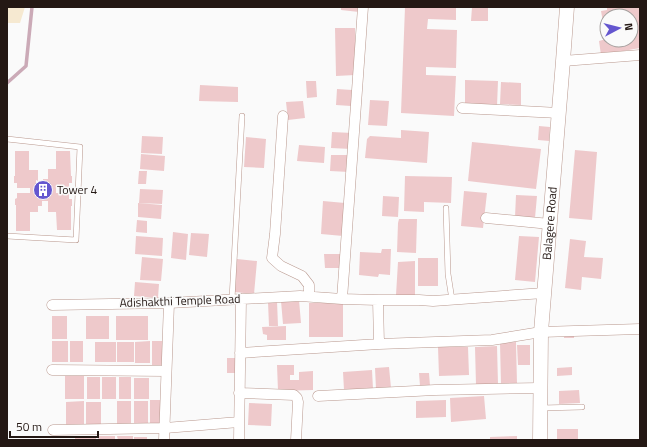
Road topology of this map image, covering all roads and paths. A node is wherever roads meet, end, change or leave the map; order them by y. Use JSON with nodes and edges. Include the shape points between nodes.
{"nodes":[{"id":1,"x":363,"y":7,"type":"edge"},
{"id":2,"x":567,"y":7,"type":"edge"},
{"id":3,"x":640,"y":55,"type":"edge"},
{"id":4,"x":563,"y":61,"type":"junction"},
{"id":5,"x":462,"y":108,"type":"dead end"},
{"id":6,"x":559,"y":113,"type":"junction"},
{"id":7,"x":242,"y":116,"type":"dead end"},
{"id":8,"x":283,"y":116,"type":"dead end"},
{"id":9,"x":7,"y":139,"type":"edge"},
{"id":10,"x":446,"y":208,"type":"dead end"},
{"id":11,"x":486,"y":218,"type":"dead end"},
{"id":12,"x":550,"y":224,"type":"junction"},
{"id":13,"x":7,"y":236,"type":"edge"},
{"id":14,"x":544,"y":293,"type":"junction"},
{"id":15,"x":309,"y":296,"type":"junction"},
{"id":16,"x":237,"y":299,"type":"junction"},
{"id":17,"x":342,"y":299,"type":"junction"},
{"id":18,"x":378,"y":300,"type":"junction"},
{"id":19,"x":452,"y":300,"type":"junction"},
{"id":20,"x":169,"y":303,"type":"junction"},
{"id":21,"x":52,"y":305,"type":"dead end"},
{"id":22,"x":640,"y":329,"type":"edge"},
{"id":23,"x":541,"y":332,"type":"junction"},
{"id":24,"x":379,"y":344,"type":"junction"},
{"id":25,"x":240,"y":353,"type":"junction"},
{"id":26,"x":52,"y":370,"type":"dead end"},
{"id":27,"x":166,"y":371,"type":"junction"},
{"id":28,"x":540,"y":388,"type":"junction"},
{"id":29,"x":239,"y":393,"type":"junction"},
{"id":30,"x":318,"y":396,"type":"dead end"},
{"id":31,"x":582,"y":407,"type":"dead end"},
{"id":32,"x":540,"y":408,"type":"junction"},
{"id":33,"x":239,"y":422,"type":"junction"},
{"id":34,"x":165,"y":428,"type":"junction"},
{"id":35,"x":53,"y":430,"type":"dead end"},
{"id":36,"x":164,"y":440,"type":"edge"},
{"id":37,"x":239,"y":440,"type":"edge"},
{"id":38,"x":296,"y":440,"type":"edge"},
{"id":39,"x":540,"y":440,"type":"edge"}],
"edges":[{"from":1,"to":17,"type":"street"},
{"from":2,"to":4,"type":"street","name":"Balagere Road"},
{"from":3,"to":4,"type":"street"},
{"from":4,"to":6,"type":"street","name":"Balagere Road"},
{"from":5,"to":6,"type":"street"},
{"from":6,"to":12,"type":"street","name":"Balagere Road"},
{"from":7,"to":16,"type":"lane"},
{"from":8,"to":15,"type":"street","via":[[272,258],[302,276],[309,285]]},
{"from":9,"to":13,"type":"lane","via":[[80,147],[76,240]]},
{"from":10,"to":19,"type":"lane","via":[[448,274]]},
{"from":11,"to":12,"type":"street"},
{"from":12,"to":14,"type":"street","name":"Balagere Road"},
{"from":14,"to":19,"type":"street","name":"Adishakthi Temple Road"},
{"from":14,"to":23,"type":"street","name":"Balagere Road"},
{"from":15,"to":16,"type":"street","name":"Adishakthi Temple Road"},
{"from":15,"to":17,"type":"street","name":"Adishakthi Temple Road"},
{"from":16,"to":20,"type":"street","name":"Adishakthi Temple Road"},
{"from":16,"to":25,"type":"street"},
{"from":17,"to":18,"type":"street","name":"Adishakthi Temple Road"},
{"from":18,"to":19,"type":"street","name":"Adishakthi Temple Road"},
{"from":18,"to":24,"type":"street"},
{"from":20,"to":21,"type":"street","name":"Adishakthi Temple Road"},
{"from":20,"to":27,"type":"street"},
{"from":22,"to":23,"type":"street"},
{"from":23,"to":24,"type":"street","via":[[492,340]]},
{"from":23,"to":28,"type":"street","name":"Balagere Road"},
{"from":24,"to":25,"type":"street"},
{"from":25,"to":29,"type":"street"},
{"from":26,"to":27,"type":"street"},
{"from":27,"to":34,"type":"street"},
{"from":28,"to":30,"type":"street"},
{"from":28,"to":32,"type":"street","name":"Balagere Road"},
{"from":29,"to":33,"type":"street"},
{"from":29,"to":38,"type":"street","via":[[294,395],[298,402]]},
{"from":31,"to":32,"type":"lane"},
{"from":32,"to":39,"type":"street","name":"Balagere Road"},
{"from":33,"to":34,"type":"street"},
{"from":33,"to":37,"type":"street"},
{"from":34,"to":35,"type":"street"},
{"from":34,"to":36,"type":"street"}]}
